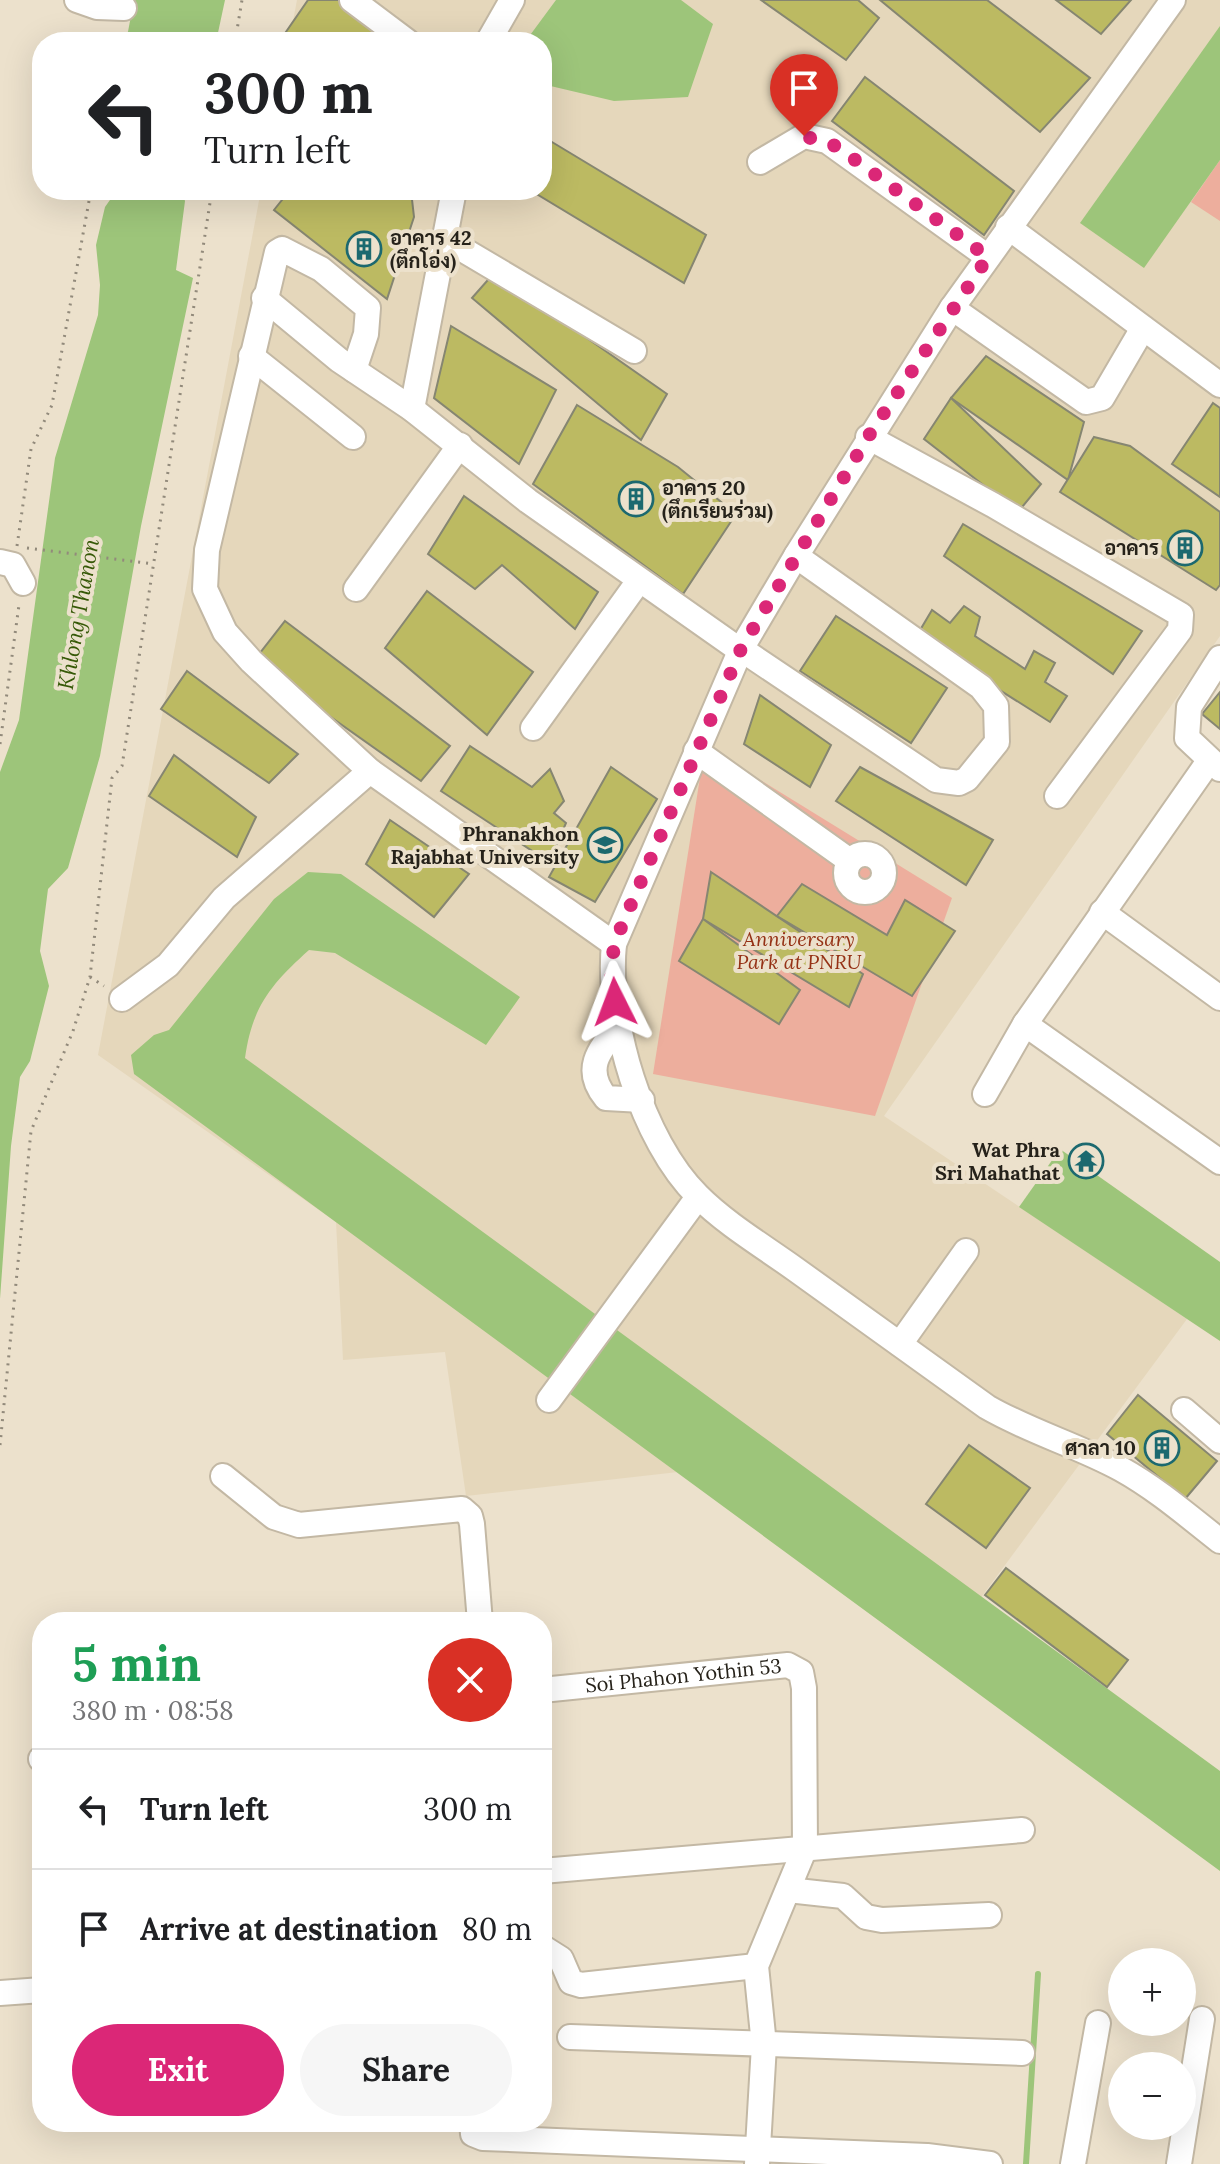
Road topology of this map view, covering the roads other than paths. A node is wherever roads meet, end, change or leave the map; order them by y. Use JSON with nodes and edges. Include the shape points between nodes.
{"nodes":[{"id":1,"x":77,"y":0,"type":"edge"},
{"id":2,"x":352,"y":0,"type":"edge"},
{"id":3,"x":512,"y":0,"type":"edge"},
{"id":4,"x":1173,"y":0,"type":"edge"},
{"id":5,"x":124,"y":8,"type":"dead end"},
{"id":6,"x":395,"y":32,"type":"edge"},
{"id":7,"x":494,"y":32,"type":"edge"},
{"id":8,"x":760,"y":162,"type":"dead end"},
{"id":9,"x":452,"y":200,"type":"edge"},
{"id":10,"x":1008,"y":227,"type":"junction"},
{"id":11,"x":445,"y":239,"type":"junction"},
{"id":12,"x":988,"y":257,"type":"junction"},
{"id":13,"x":264,"y":298,"type":"junction"},
{"id":14,"x":952,"y":308,"type":"junction"},
{"id":15,"x":1143,"y":328,"type":"junction"},
{"id":16,"x":634,"y":351,"type":"dead end"},
{"id":17,"x":251,"y":356,"type":"junction"},
{"id":18,"x":354,"y":370,"type":"junction"},
{"id":19,"x":1220,"y":385,"type":"edge"},
{"id":20,"x":412,"y":409,"type":"junction"},
{"id":21,"x":353,"y":437,"type":"dead end"},
{"id":22,"x":868,"y":437,"type":"junction"},
{"id":23,"x":460,"y":445,"type":"junction"},
{"id":24,"x":796,"y":556,"type":"junction"},
{"id":25,"x":638,"y":582,"type":"junction"},
{"id":26,"x":356,"y":589,"type":"dead end"},
{"id":27,"x":741,"y":650,"type":"junction"},
{"id":28,"x":1220,"y":658,"type":"edge"},
{"id":29,"x":533,"y":728,"type":"dead end"},
{"id":30,"x":696,"y":751,"type":"junction"},
{"id":31,"x":1214,"y":765,"type":"edge"},
{"id":32,"x":370,"y":771,"type":"junction"},
{"id":33,"x":1057,"y":796,"type":"dead end"},
{"id":34,"x":850,"y":861,"type":"dead end"},
{"id":35,"x":1102,"y":912,"type":"junction"},
{"id":36,"x":614,"y":944,"type":"junction"},
{"id":37,"x":1220,"y":998,"type":"edge"},
{"id":38,"x":122,"y":999,"type":"dead end"},
{"id":39,"x":1025,"y":1024,"type":"junction"},
{"id":40,"x":618,"y":1027,"type":"junction"},
{"id":41,"x":985,"y":1094,"type":"dead end"},
{"id":42,"x":642,"y":1100,"type":"junction"},
{"id":43,"x":1220,"y":1162,"type":"edge"},
{"id":44,"x":698,"y":1197,"type":"junction"},
{"id":45,"x":966,"y":1251,"type":"dead end"},
{"id":46,"x":900,"y":1344,"type":"junction"},
{"id":47,"x":553,"y":1394,"type":"dead end"},
{"id":48,"x":1184,"y":1410,"type":"dead end"},
{"id":49,"x":1220,"y":1441,"type":"edge"},
{"id":50,"x":223,"y":1476,"type":"dead end"},
{"id":51,"x":1217,"y":1532,"type":"edge"},
{"id":52,"x":479,"y":1612,"type":"edge"},
{"id":53,"x":552,"y":1689,"type":"edge"},
{"id":54,"x":1022,"y":1830,"type":"dead end"},
{"id":55,"x":805,"y":1848,"type":"junction"},
{"id":56,"x":552,"y":1870,"type":"edge"},
{"id":57,"x":788,"y":1890,"type":"junction"},
{"id":58,"x":989,"y":1915,"type":"dead end"},
{"id":59,"x":552,"y":1953,"type":"edge"},
{"id":60,"x":756,"y":1966,"type":"junction"},
{"id":61,"x":32,"y":1991,"type":"edge"},
{"id":62,"x":0,"y":1993,"type":"edge"},
{"id":63,"x":1202,"y":2019,"type":"dead end"},
{"id":64,"x":1098,"y":2023,"type":"dead end"},
{"id":65,"x":570,"y":2037,"type":"dead end"},
{"id":66,"x":764,"y":2045,"type":"junction"},
{"id":67,"x":1022,"y":2053,"type":"dead end"},
{"id":68,"x":473,"y":2132,"type":"edge"},
{"id":69,"x":757,"y":2157,"type":"edge"},
{"id":70,"x":990,"y":2164,"type":"edge"},
{"id":71,"x":1073,"y":2164,"type":"edge"},
{"id":72,"x":1179,"y":2164,"type":"edge"}],
"edges":[{"from":1,"to":5,"type":"street"},
{"from":2,"to":6,"type":"street"},
{"from":3,"to":7,"type":"street"},
{"from":4,"to":10,"type":"street"},
{"from":8,"to":12,"type":"street","via":[[804,136],[827,141]]},
{"from":9,"to":11,"type":"street"},
{"from":10,"to":12,"type":"street"},
{"from":10,"to":15,"type":"street"},
{"from":11,"to":16,"type":"street"},
{"from":11,"to":20,"type":"street"},
{"from":12,"to":14,"type":"street"},
{"from":13,"to":17,"type":"street"},
{"from":13,"to":18,"type":"street"},
{"from":13,"to":18,"type":"street","via":[[282,249],[321,269],[368,308]]},
{"from":14,"to":15,"type":"street","via":[[1086,402],[1102,398]]},
{"from":14,"to":22,"type":"street"},
{"from":15,"to":19,"type":"street"},
{"from":17,"to":21,"type":"street"},
{"from":17,"to":32,"type":"street","via":[[207,550],[205,589],[225,632],[251,661]]},
{"from":18,"to":20,"type":"street"},
{"from":20,"to":23,"type":"street"},
{"from":22,"to":24,"type":"street"},
{"from":22,"to":33,"type":"street","via":[[1181,615],[1180,630]]},
{"from":23,"to":25,"type":"street"},
{"from":23,"to":26,"type":"street"},
{"from":24,"to":27,"type":"street"},
{"from":24,"to":27,"type":"street","via":[[981,687],[996,706],[997,742],[967,779],[936,780]]},
{"from":25,"to":27,"type":"street"},
{"from":25,"to":29,"type":"street"},
{"from":27,"to":30,"type":"street"},
{"from":28,"to":31,"type":"street","via":[[1189,707],[1187,738]]},
{"from":30,"to":34,"type":"street"},
{"from":30,"to":36,"type":"street"},
{"from":31,"to":35,"type":"street"},
{"from":32,"to":36,"type":"street"},
{"from":32,"to":38,"type":"street","via":[[224,898],[168,965]]},
{"from":35,"to":37,"type":"street"},
{"from":35,"to":39,"type":"street"},
{"from":36,"to":40,"type":"street","via":[[611,977]]},
{"from":39,"to":41,"type":"street"},
{"from":39,"to":43,"type":"street"},
{"from":40,"to":42,"type":"street"},
{"from":40,"to":42,"type":"street","via":[[593,1062],[593,1077],[606,1098]]},
{"from":42,"to":44,"type":"street","via":[[660,1141]]},
{"from":44,"to":46,"type":"street"},
{"from":44,"to":47,"type":"street"},
{"from":45,"to":46,"type":"street"},
{"from":46,"to":51,"type":"street","via":[[1018,1425],[1147,1484]]},
{"from":48,"to":49,"type":"street"},
{"from":50,"to":52,"type":"street","via":[[274,1517],[299,1525],[462,1509],[472,1524]]},
{"from":53,"to":55,"type":"street","name":"Soi Phahon Yothin 53","via":[[788,1665],[801,1672]]},
{"from":54,"to":55,"type":"street"},
{"from":55,"to":56,"type":"street"},
{"from":55,"to":57,"type":"street","name":"Soi Phahon Yothin 53"},
{"from":57,"to":58,"type":"street","via":[[843,1896],[866,1917],[882,1920]]},
{"from":57,"to":60,"type":"street","name":"Soi Phahon Yothin 53"},
{"from":59,"to":60,"type":"street","via":[[561,1959],[571,1982],[581,1985]]},
{"from":60,"to":66,"type":"street","name":"Soi Phahon Yothin 53"},
{"from":61,"to":62,"type":"street"},
{"from":63,"to":72,"type":"street"},
{"from":64,"to":71,"type":"street"},
{"from":65,"to":66,"type":"street"},
{"from":66,"to":67,"type":"street"},
{"from":66,"to":69,"type":"street","name":"Soi Phahon Yothin 53"},
{"from":68,"to":69,"type":"street","via":[[506,2140]]},
{"from":69,"to":70,"type":"street","via":[[927,2156]]}]}
